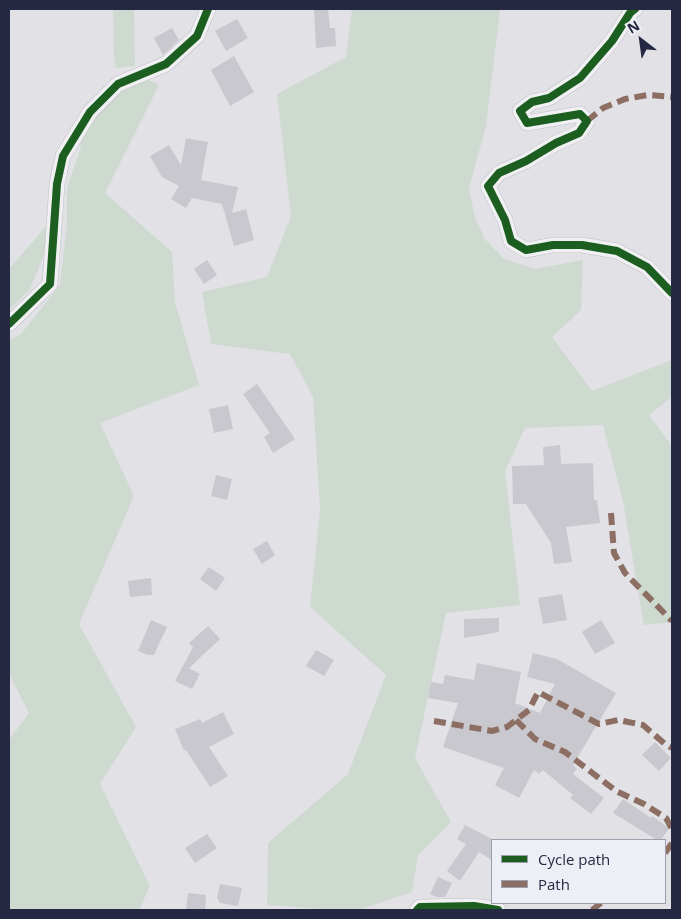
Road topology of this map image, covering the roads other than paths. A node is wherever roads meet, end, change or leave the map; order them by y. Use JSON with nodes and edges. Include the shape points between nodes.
{"nodes":[{"id":1,"x":208,"y":9,"type":"edge"},
{"id":2,"x":635,"y":9,"type":"edge"},
{"id":3,"x":672,"y":293,"type":"edge"},
{"id":4,"x":9,"y":324,"type":"edge"},
{"id":5,"x":417,"y":910,"type":"edge"},
{"id":6,"x":498,"y":910,"type":"edge"}],
"edges":[{"from":1,"to":4,"type":"street","via":[[197,36],[166,64],[118,84],[90,112],[63,156],[57,184],[50,284]]},
{"from":2,"to":3,"type":"street","via":[[580,78],[549,98],[532,102],[520,111],[527,123],[580,114],[587,121],[579,134],[499,173],[488,186],[505,220],[511,241],[526,250],[553,244],[582,244],[617,251],[647,267]]},
{"from":5,"to":6,"type":"street","via":[[474,906]]}]}
